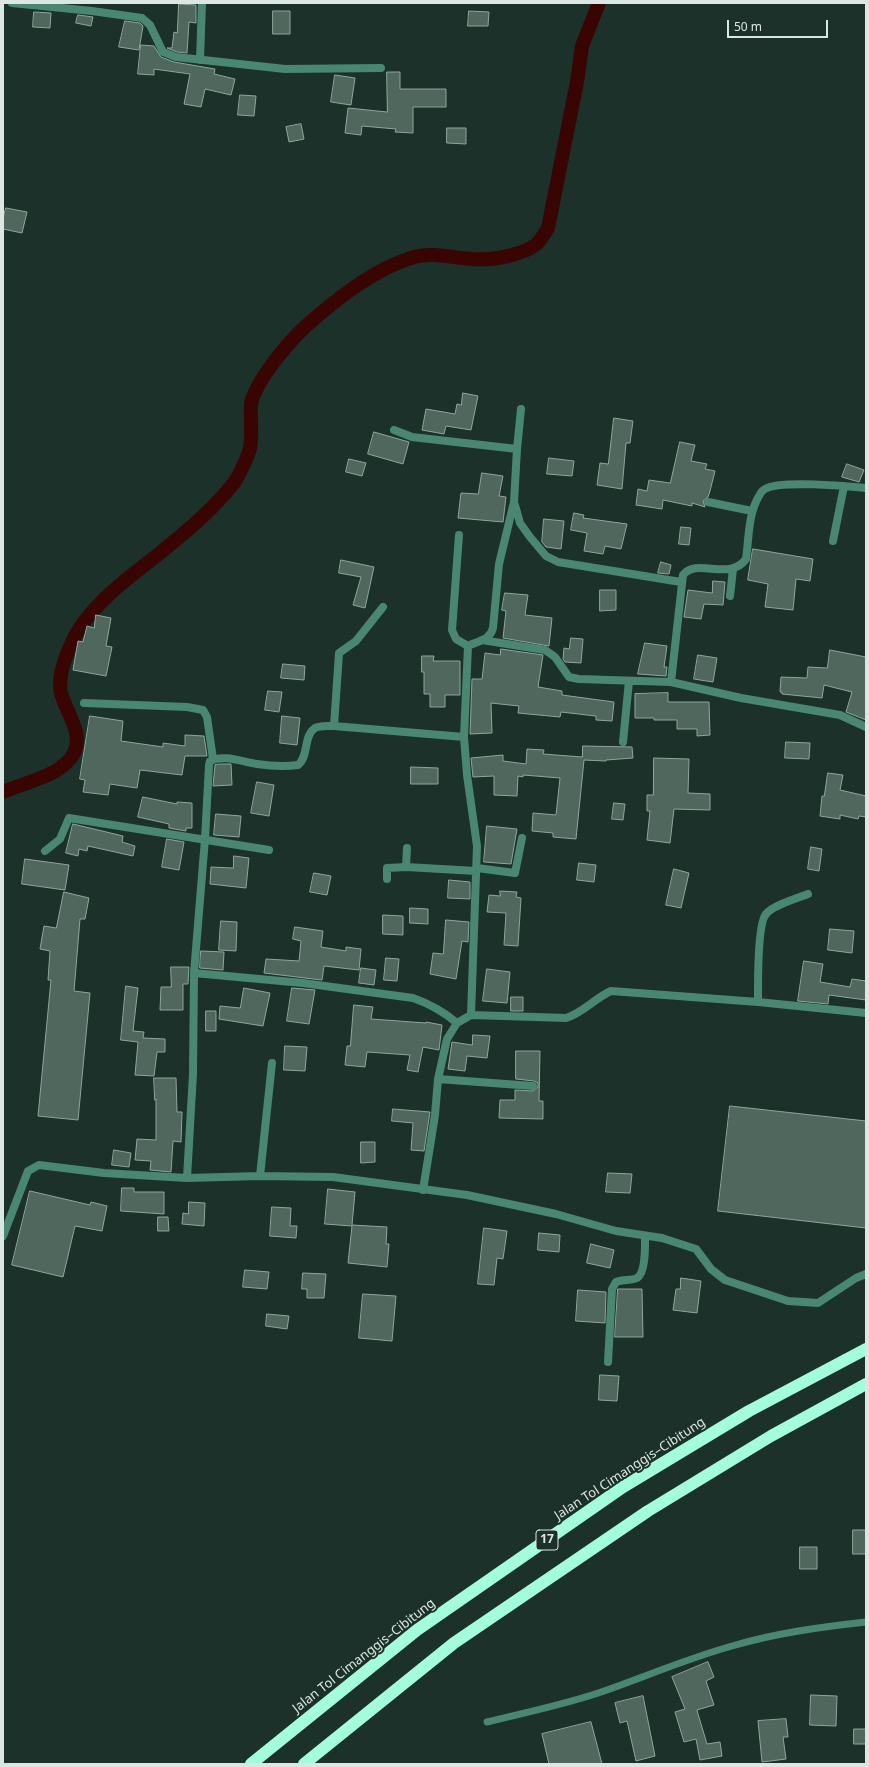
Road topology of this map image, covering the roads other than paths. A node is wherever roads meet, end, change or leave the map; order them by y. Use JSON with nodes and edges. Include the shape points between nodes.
{"nodes":[{"id":1,"x":12,"y":3,"type":"edge"},
{"id":2,"x":202,"y":3,"type":"edge"},
{"id":3,"x":200,"y":60,"type":"junction"},
{"id":4,"x":381,"y":68,"type":"dead end"},
{"id":5,"x":521,"y":409,"type":"dead end"},
{"id":6,"x":394,"y":430,"type":"dead end"},
{"id":7,"x":516,"y":449,"type":"junction"},
{"id":8,"x":844,"y":486,"type":"junction"},
{"id":9,"x":866,"y":488,"type":"edge"},
{"id":10,"x":514,"y":502,"type":"junction"},
{"id":11,"x":708,"y":502,"type":"dead end"},
{"id":12,"x":752,"y":511,"type":"junction"},
{"id":13,"x":459,"y":535,"type":"dead end"},
{"id":14,"x":834,"y":541,"type":"dead end"},
{"id":15,"x":733,"y":569,"type":"junction"},
{"id":16,"x":681,"y":582,"type":"junction"},
{"id":17,"x":730,"y":596,"type":"dead end"},
{"id":18,"x":383,"y":607,"type":"dead end"},
{"id":19,"x":481,"y":640,"type":"junction"},
{"id":20,"x":468,"y":646,"type":"junction"},
{"id":21,"x":629,"y":681,"type":"junction"},
{"id":22,"x":671,"y":682,"type":"junction"},
{"id":23,"x":84,"y":704,"type":"dead end"},
{"id":24,"x":334,"y":726,"type":"junction"},
{"id":25,"x":866,"y":727,"type":"edge"},
{"id":26,"x":464,"y":737,"type":"junction"},
{"id":27,"x":623,"y":742,"type":"dead end"},
{"id":28,"x":213,"y":759,"type":"junction"},
{"id":29,"x":522,"y":838,"type":"dead end"},
{"id":30,"x":205,"y":839,"type":"junction"},
{"id":31,"x":407,"y":848,"type":"dead end"},
{"id":32,"x":269,"y":850,"type":"dead end"},
{"id":33,"x":45,"y":851,"type":"dead end"},
{"id":34,"x":406,"y":867,"type":"junction"},
{"id":35,"x":477,"y":869,"type":"junction"},
{"id":36,"x":387,"y":879,"type":"dead end"},
{"id":37,"x":808,"y":894,"type":"dead end"},
{"id":38,"x":194,"y":974,"type":"junction"},
{"id":39,"x":758,"y":1002,"type":"junction"},
{"id":40,"x":866,"y":1014,"type":"edge"},
{"id":41,"x":471,"y":1015,"type":"junction"},
{"id":42,"x":457,"y":1023,"type":"junction"},
{"id":43,"x":272,"y":1062,"type":"dead end"},
{"id":44,"x":438,"y":1079,"type":"junction"},
{"id":45,"x":533,"y":1086,"type":"dead end"},
{"id":46,"x":260,"y":1176,"type":"junction"},
{"id":47,"x":187,"y":1178,"type":"junction"},
{"id":48,"x":423,"y":1190,"type":"junction"},
{"id":49,"x":3,"y":1236,"type":"edge"},
{"id":50,"x":646,"y":1236,"type":"junction"},
{"id":51,"x":866,"y":1274,"type":"edge"},
{"id":52,"x":866,"y":1349,"type":"edge"},
{"id":53,"x":608,"y":1362,"type":"dead end"},
{"id":54,"x":866,"y":1384,"type":"edge"},
{"id":55,"x":866,"y":1622,"type":"edge"},
{"id":56,"x":487,"y":1722,"type":"dead end"},
{"id":57,"x":251,"y":1764,"type":"edge"},
{"id":58,"x":304,"y":1764,"type":"edge"}],
"edges":[{"from":1,"to":3,"type":"street","via":[[136,16],[150,25],[163,52],[176,57]]},
{"from":2,"to":3,"type":"street"},
{"from":3,"to":4,"type":"street","via":[[303,70]]},
{"from":5,"to":7,"type":"street"},
{"from":6,"to":7,"type":"street","via":[[412,437]]},
{"from":7,"to":10,"type":"street"},
{"from":8,"to":9,"type":"street"},
{"from":8,"to":12,"type":"street","via":[[771,487],[759,495]]},
{"from":8,"to":14,"type":"street"},
{"from":10,"to":16,"type":"street","via":[[520,523],[546,556],[558,562]]},
{"from":10,"to":19,"type":"street","via":[[499,564],[492,634]]},
{"from":11,"to":12,"type":"street"},
{"from":12,"to":15,"type":"street","via":[[746,559],[742,565]]},
{"from":13,"to":20,"type":"street","via":[[452,630],[456,639]]},
{"from":15,"to":16,"type":"street","via":[[686,571]]},
{"from":15,"to":17,"type":"street"},
{"from":16,"to":22,"type":"street"},
{"from":18,"to":24,"type":"street","via":[[356,642],[339,653]]},
{"from":19,"to":20,"type":"street"},
{"from":19,"to":21,"type":"street","via":[[545,650],[555,657],[569,677],[579,680]]},
{"from":20,"to":26,"type":"street"},
{"from":21,"to":22,"type":"street"},
{"from":21,"to":27,"type":"street"},
{"from":22,"to":25,"type":"street","via":[[741,698],[840,715]]},
{"from":23,"to":28,"type":"street","via":[[187,707],[203,710],[207,717]]},
{"from":24,"to":26,"type":"street"},
{"from":24,"to":28,"type":"street","via":[[315,728],[312,731],[298,765],[258,765],[221,758]]},
{"from":26,"to":35,"type":"street","via":[[476,828]]},
{"from":28,"to":30,"type":"street","via":[[209,765]]},
{"from":29,"to":35,"type":"street","via":[[515,873]]},
{"from":30,"to":32,"type":"street"},
{"from":30,"to":33,"type":"street","via":[[70,818],[60,839]]},
{"from":30,"to":38,"type":"street"},
{"from":31,"to":34,"type":"street"},
{"from":34,"to":35,"type":"street"},
{"from":34,"to":36,"type":"street","via":[[387,868]]},
{"from":35,"to":41,"type":"street"},
{"from":37,"to":39,"type":"street","via":[[766,914],[760,947]]},
{"from":38,"to":42,"type":"street","via":[[413,998],[445,1012]]},
{"from":38,"to":47,"type":"street","via":[[193,1074]]},
{"from":39,"to":40,"type":"street"},
{"from":39,"to":41,"type":"street","via":[[611,991],[574,1016],[566,1018]]},
{"from":41,"to":42,"type":"street"},
{"from":42,"to":44,"type":"street","via":[[447,1039]]},
{"from":43,"to":46,"type":"street"},
{"from":44,"to":45,"type":"street"},
{"from":44,"to":48,"type":"street"},
{"from":46,"to":47,"type":"street"},
{"from":46,"to":48,"type":"street","via":[[333,1177]]},
{"from":47,"to":49,"type":"street","via":[[104,1173],[38,1165],[28,1171]]},
{"from":48,"to":50,"type":"street","via":[[467,1195]]},
{"from":50,"to":51,"type":"street","via":[[662,1238],[696,1249],[718,1276],[788,1301],[818,1303]]},
{"from":50,"to":53,"type":"street","via":[[641,1274],[638,1278],[616,1282],[612,1289]]},
{"from":52,"to":57,"type":"highway","name":"Jalan Tol Cimanggis–Cibitung","number":"17","via":[[749,1411],[623,1487],[417,1630]]},
{"from":54,"to":58,"type":"highway","number":"17","via":[[771,1436],[641,1516],[454,1643]]},
{"from":55,"to":56,"type":"lane","via":[[733,1645],[606,1690],[544,1709]]}]}
